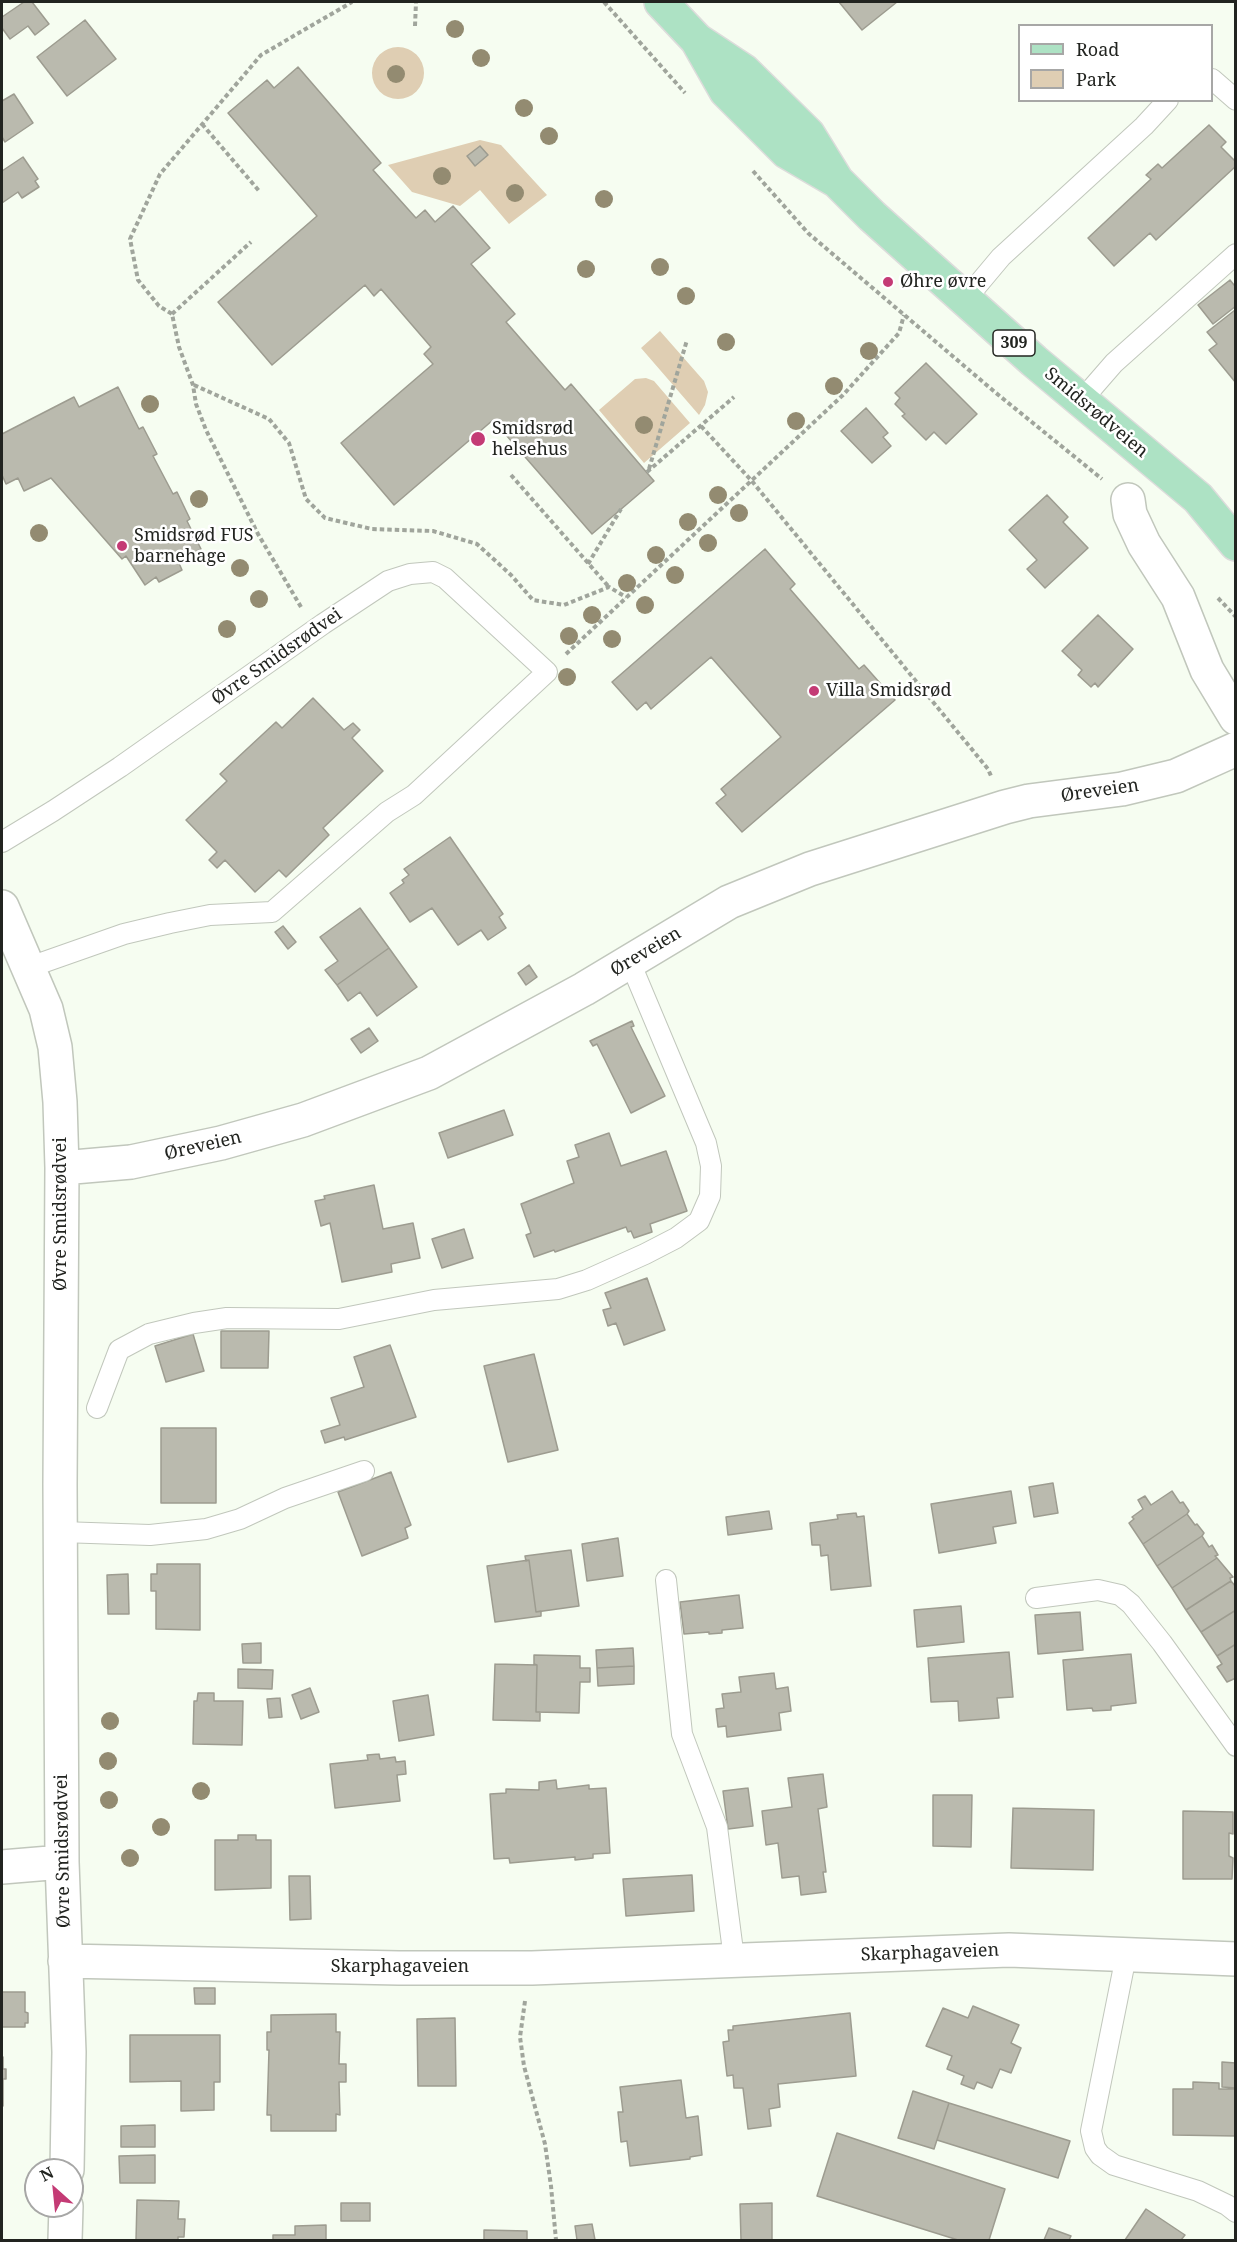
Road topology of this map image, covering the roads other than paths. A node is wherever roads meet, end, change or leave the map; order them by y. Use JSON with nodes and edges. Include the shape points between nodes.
{"nodes":[{"id":1,"x":662,"y":2,"type":"edge"},
{"id":2,"x":1213,"y":81,"type":"edge"},
{"id":3,"x":1236,"y":100,"type":"edge"},
{"id":4,"x":1166,"y":102,"type":"edge"},
{"id":5,"x":1236,"y":254,"type":"edge"},
{"id":6,"x":965,"y":300,"type":"junction"},
{"id":7,"x":1081,"y":400,"type":"junction"},
{"id":8,"x":1198,"y":498,"type":"junction"},
{"id":9,"x":1128,"y":500,"type":"road end"},
{"id":10,"x":1236,"y":515,"type":"edge"},
{"id":11,"x":1236,"y":544,"type":"edge"},
{"id":12,"x":1236,"y":718,"type":"edge"},
{"id":13,"x":1236,"y":749,"type":"edge"},
{"id":14,"x":2,"y":842,"type":"edge"},
{"id":15,"x":2,"y":907,"type":"edge"},
{"id":16,"x":630,"y":962,"type":"junction"},
{"id":17,"x":30,"y":967,"type":"junction"},
{"id":18,"x":62,"y":1168,"type":"junction"},
{"id":19,"x":97,"y":1408,"type":"dead end"},
{"id":20,"x":364,"y":1471,"type":"dead end"},
{"id":21,"x":61,"y":1532,"type":"junction"},
{"id":22,"x":666,"y":1580,"type":"dead end"},
{"id":23,"x":1036,"y":1598,"type":"dead end"},
{"id":24,"x":1236,"y":1746,"type":"edge"},
{"id":25,"x":62,"y":1862,"type":"junction"},
{"id":26,"x":2,"y":1867,"type":"edge"},
{"id":27,"x":1126,"y":1956,"type":"junction"},
{"id":28,"x":734,"y":1959,"type":"junction"},
{"id":29,"x":1236,"y":1959,"type":"edge"},
{"id":30,"x":65,"y":1961,"type":"junction"},
{"id":31,"x":67,"y":2158,"type":"edge"},
{"id":32,"x":1236,"y":2212,"type":"edge"},
{"id":33,"x":66,"y":2218,"type":"edge"},
{"id":34,"x":65,"y":2241,"type":"edge"}],
"edges":[{"from":1,"to":6,"type":"main road","name":"Smidsrødveien","number":"309","via":[[696,40],[726,91],[786,153],[837,181]]},
{"from":2,"to":3,"type":"lane"},
{"from":4,"to":6,"type":"lane","via":[[1001,258]]},
{"from":5,"to":7,"type":"lane","via":[[1114,363]]},
{"from":6,"to":7,"type":"main road","name":"Smidsrødveien","number":"309"},
{"from":7,"to":8,"type":"main road","name":"Smidsrødveien","number":"309"},
{"from":8,"to":10,"type":"main road","name":"Smidsrødveien","number":"309"},
{"from":8,"to":11,"type":"main road","name":"Smidsrødveien","number":"309"},
{"from":9,"to":12,"type":"street","via":[[1144,544],[1178,597],[1207,670]]},
{"from":13,"to":16,"type":"street","name":"Øreveien","via":[[1176,776],[1005,807],[810,869],[729,902]]},
{"from":14,"to":17,"type":"lane","name":"Øvre Smidsrødvei","via":[[120,766],[388,581],[410,574],[433,572],[445,578],[547,672],[414,795],[387,812],[272,912],[210,915],[170,923],[124,934]]},
{"from":15,"to":17,"type":"street","name":"Øvre Smidsrødvei"},
{"from":16,"to":18,"type":"street","name":"Øreveien","via":[[429,1073],[303,1120],[142,1160]]},
{"from":16,"to":19,"type":"lane","via":[[706,1143],[711,1166],[710,1196],[699,1221],[645,1254],[558,1289],[434,1300],[339,1319],[227,1318],[149,1334],[119,1350]]},
{"from":17,"to":18,"type":"street","name":"Øvre Smidsrødvei","via":[[55,1047]]},
{"from":18,"to":21,"type":"street","name":"Øvre Smidsrødvei"},
{"from":20,"to":21,"type":"lane","via":[[285,1498],[240,1520],[206,1529],[150,1535]]},
{"from":21,"to":25,"type":"street","name":"Øvre Smidsrødvei"},
{"from":22,"to":28,"type":"lane","via":[[682,1734],[717,1827]]},
{"from":23,"to":24,"type":"lane","via":[[1098,1590],[1120,1595],[1162,1643]]},
{"from":25,"to":26,"type":"street"},
{"from":25,"to":30,"type":"street","name":"Øvre Smidsrødvei"},
{"from":27,"to":28,"type":"street","name":"Skarphagaveien","via":[[1009,1950]]},
{"from":27,"to":29,"type":"street","name":"Skarphagaveien"},
{"from":27,"to":32,"type":"lane","via":[[1091,2131],[1095,2148],[1114,2165],[1198,2192]]},
{"from":28,"to":30,"type":"street","name":"Skarphagaveien","via":[[532,1968]]},
{"from":30,"to":31,"type":"street","name":"Øvre Smidsrødvei"},
{"from":33,"to":34,"type":"street"}]}
